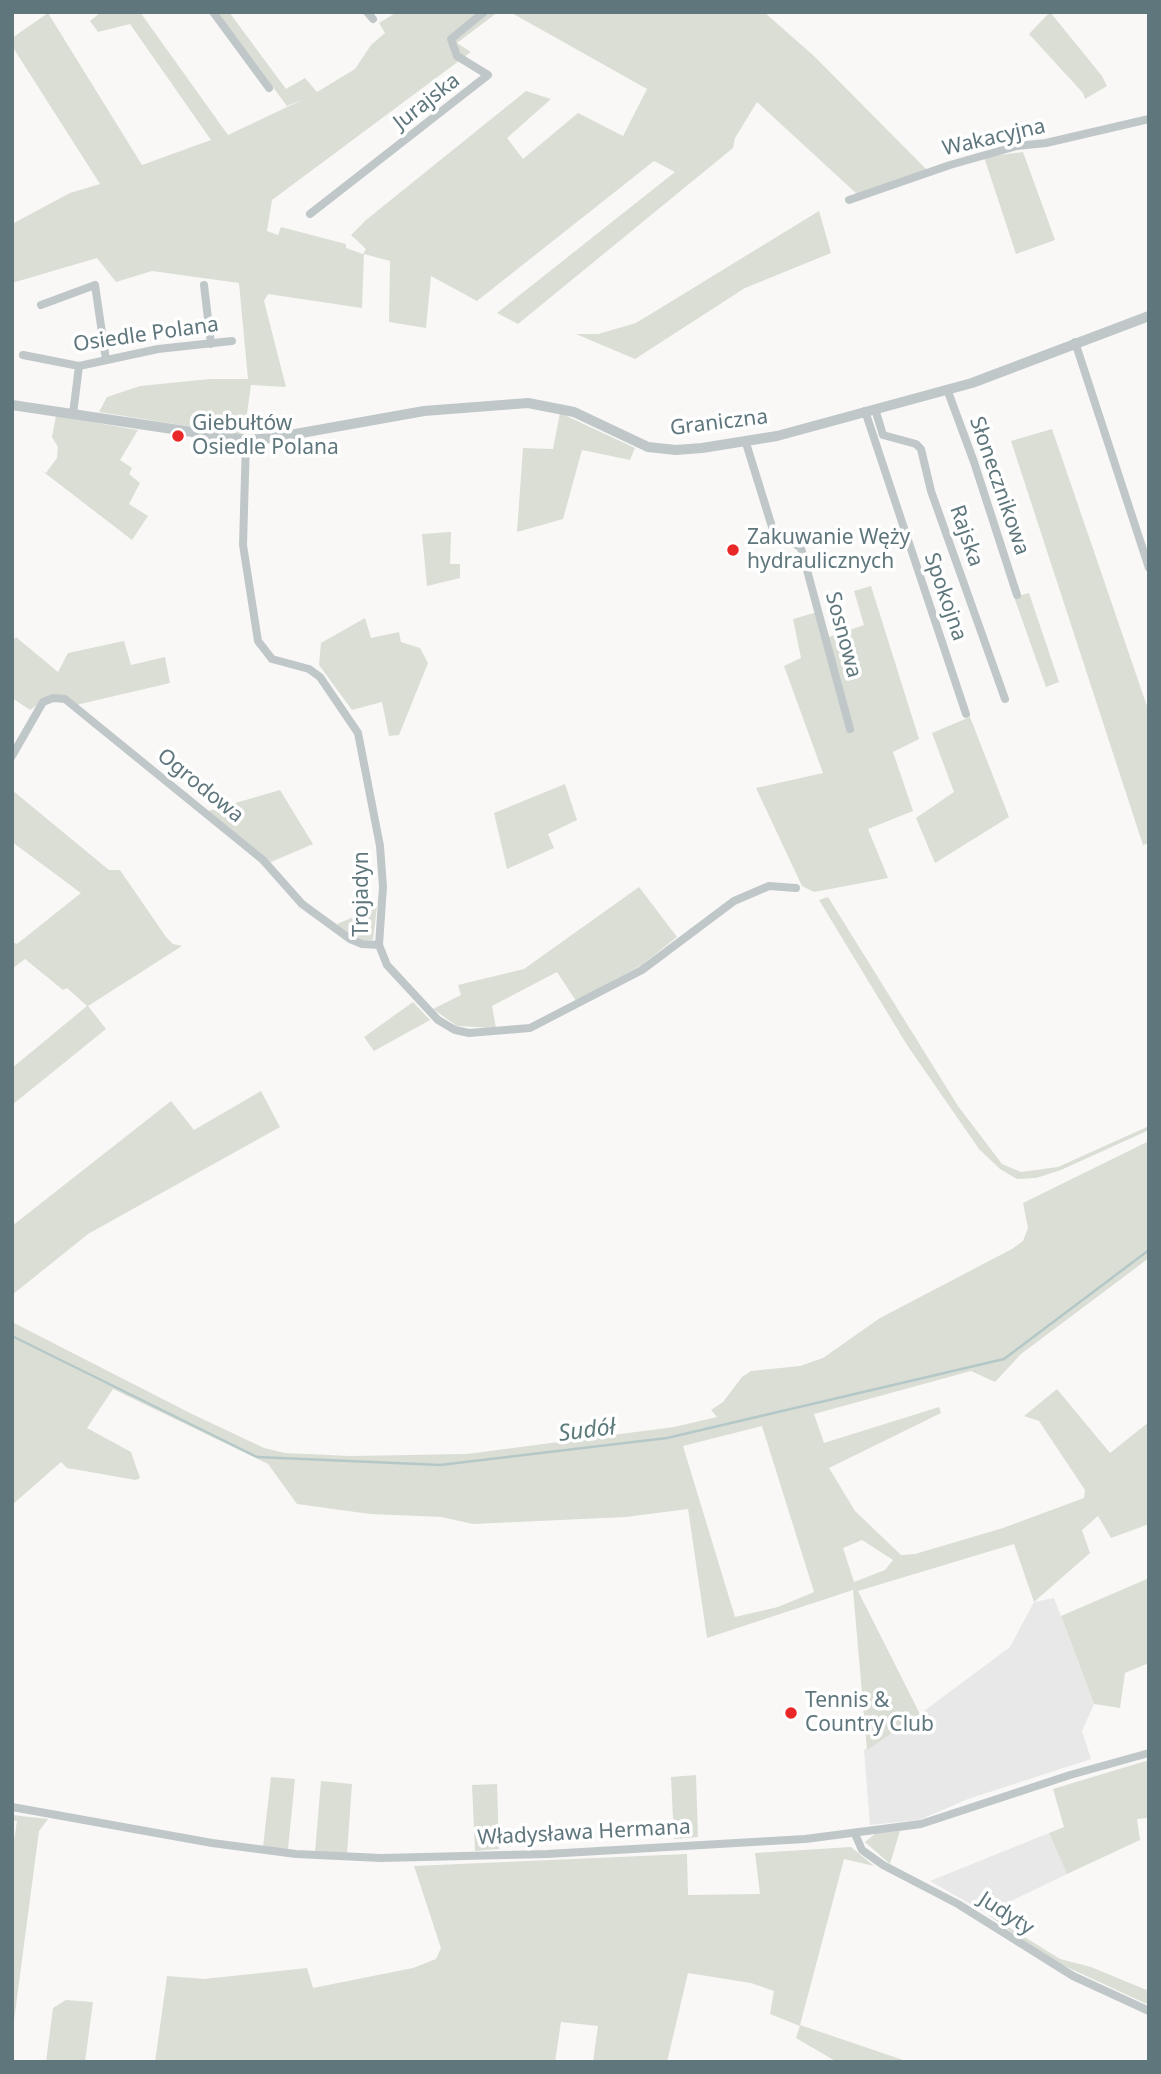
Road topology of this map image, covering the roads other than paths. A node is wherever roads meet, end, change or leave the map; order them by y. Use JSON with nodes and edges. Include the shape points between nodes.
{"nodes":[{"id":1,"x":213,"y":12,"type":"edge"},
{"id":2,"x":484,"y":12,"type":"edge"},
{"id":3,"x":269,"y":89,"type":"dead end"},
{"id":4,"x":1149,"y":119,"type":"edge"},
{"id":5,"x":849,"y":200,"type":"dead end"},
{"id":6,"x":310,"y":214,"type":"dead end"},
{"id":7,"x":204,"y":285,"type":"dead end"},
{"id":8,"x":41,"y":305,"type":"dead end"},
{"id":9,"x":1149,"y":316,"type":"edge"},
{"id":10,"x":232,"y":341,"type":"dead end"},
{"id":11,"x":1075,"y":342,"type":"junction"},
{"id":12,"x":211,"y":344,"type":"junction"},
{"id":13,"x":23,"y":355,"type":"dead end"},
{"id":14,"x":106,"y":360,"type":"junction"},
{"id":15,"x":79,"y":366,"type":"junction"},
{"id":16,"x":947,"y":389,"type":"junction"},
{"id":17,"x":12,"y":405,"type":"edge"},
{"id":18,"x":870,"y":410,"type":"junction"},
{"id":19,"x":73,"y":414,"type":"junction"},
{"id":20,"x":246,"y":440,"type":"junction"},
{"id":21,"x":746,"y":443,"type":"junction"},
{"id":22,"x":1149,"y":568,"type":"edge"},
{"id":23,"x":1017,"y":594,"type":"dead end"},
{"id":24,"x":1005,"y":699,"type":"dead end"},
{"id":25,"x":966,"y":714,"type":"dead end"},
{"id":26,"x":850,"y":729,"type":"dead end"},
{"id":27,"x":12,"y":755,"type":"edge"},
{"id":28,"x":796,"y":888,"type":"dead end"},
{"id":29,"x":379,"y":945,"type":"junction"},
{"id":30,"x":1149,"y":1753,"type":"edge"},
{"id":31,"x":12,"y":1807,"type":"edge"},
{"id":32,"x":855,"y":1834,"type":"junction"},
{"id":33,"x":1149,"y":2011,"type":"edge"}],
"edges":[{"from":1,"to":3,"type":"street"},
{"from":2,"to":6,"type":"street","name":"Jurajska","via":[[451,39],[457,56],[488,75]]},
{"from":4,"to":5,"type":"street","name":"Wakacyjna","via":[[1046,144],[1017,146]]},
{"from":7,"to":12,"type":"street"},
{"from":8,"to":14,"type":"street","via":[[95,285]]},
{"from":9,"to":11,"type":"street","name":"Graniczna"},
{"from":10,"to":12,"type":"street","name":"Osiedle Polana"},
{"from":11,"to":16,"type":"street","name":"Graniczna"},
{"from":11,"to":22,"type":"street"},
{"from":12,"to":14,"type":"street","name":"Osiedle Polana"},
{"from":13,"to":15,"type":"street","name":"Osiedle Polana"},
{"from":14,"to":15,"type":"street","name":"Osiedle Polana"},
{"from":15,"to":19,"type":"street"},
{"from":16,"to":18,"type":"street","name":"Graniczna"},
{"from":16,"to":23,"type":"street","name":"Słonecznikowa"},
{"from":17,"to":19,"type":"street","name":"Graniczna"},
{"from":18,"to":21,"type":"street","name":"Graniczna"},
{"from":18,"to":24,"type":"street","name":"Rajska","via":[[883,435],[921,449]]},
{"from":18,"to":25,"type":"street","name":"Spokojna"},
{"from":19,"to":20,"type":"street","name":"Graniczna"},
{"from":20,"to":21,"type":"street","name":"Graniczna","via":[[424,411],[517,402],[569,410],[655,448],[686,450]]},
{"from":20,"to":29,"type":"street","name":"Trojadyn","via":[[243,545],[258,641],[272,659],[309,669],[320,677],[358,733],[380,846]]},
{"from":21,"to":26,"type":"street","name":"Sosnowa","via":[[773,530],[800,548]]},
{"from":27,"to":29,"type":"street","name":"Ogrodowa","via":[[43,702],[65,699],[263,860],[302,904],[350,939]]},
{"from":28,"to":29,"type":"street","name":"Trojadyn","via":[[769,886],[734,901],[642,970],[530,1028],[506,1032],[469,1033],[443,1024],[387,965]]},
{"from":30,"to":32,"type":"street","name":"Władysława Hermana","via":[[921,1824]]},
{"from":31,"to":32,"type":"street","name":"Władysława Hermana","via":[[212,1843],[361,1857],[547,1854]]},
{"from":32,"to":33,"type":"street","name":"Judyty","via":[[859,1846],[874,1860],[958,1904],[1073,1976]]}]}
